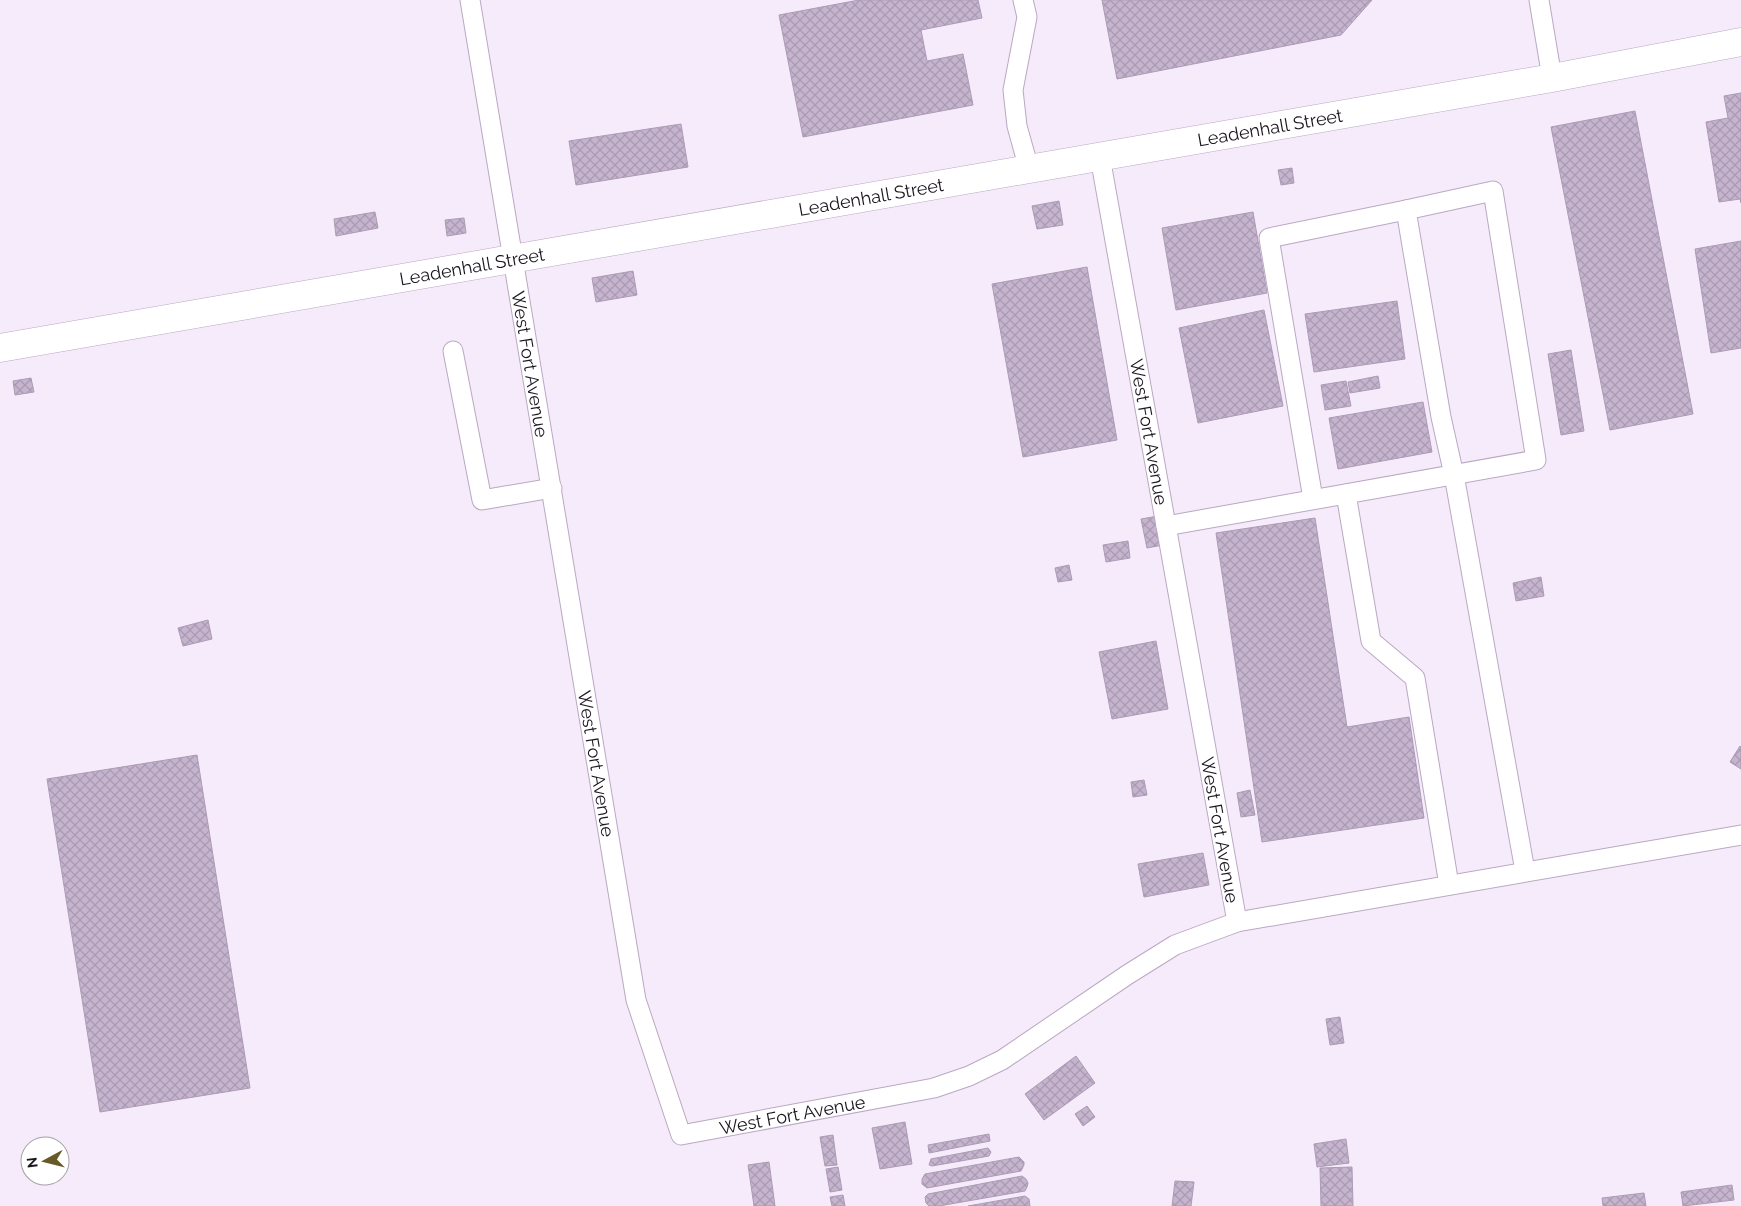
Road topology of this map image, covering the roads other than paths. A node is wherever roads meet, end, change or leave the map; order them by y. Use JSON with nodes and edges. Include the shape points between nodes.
{"nodes":[{"id":1,"x":470,"y":0,"type":"edge"},
{"id":2,"x":1023,"y":0,"type":"edge"},
{"id":3,"x":1539,"y":0,"type":"edge"},
{"id":4,"x":1741,"y":42,"type":"edge"},
{"id":5,"x":1552,"y":78,"type":"junction"},
{"id":6,"x":1100,"y":157,"type":"junction"},
{"id":7,"x":1028,"y":169,"type":"junction"},
{"id":8,"x":1406,"y":210,"type":"junction"},
{"id":9,"x":514,"y":258,"type":"junction"},
{"id":10,"x":0,"y":348,"type":"edge"},
{"id":11,"x":453,"y":351,"type":"dead end"},
{"id":12,"x":1454,"y":475,"type":"junction"},
{"id":13,"x":552,"y":488,"type":"junction"},
{"id":14,"x":1346,"y":494,"type":"junction"},
{"id":15,"x":1313,"y":500,"type":"junction"},
{"id":16,"x":1166,"y":526,"type":"junction"},
{"id":17,"x":1741,"y":835,"type":"edge"},
{"id":18,"x":1525,"y":871,"type":"junction"},
{"id":19,"x":1449,"y":885,"type":"junction"},
{"id":20,"x":1237,"y":922,"type":"junction"}],
"edges":[{"from":1,"to":9,"type":"lane","name":"West Fort Avenue"},
{"from":2,"to":7,"type":"lane","via":[[1027,18],[1013,90],[1017,126]]},
{"from":3,"to":5,"type":"lane"},
{"from":4,"to":5,"type":"street","name":"Leadenhall Street"},
{"from":5,"to":6,"type":"street","name":"Leadenhall Street"},
{"from":6,"to":7,"type":"street","name":"Leadenhall Street"},
{"from":6,"to":16,"type":"lane","name":"West Fort Avenue"},
{"from":7,"to":9,"type":"street","name":"Leadenhall Street"},
{"from":8,"to":12,"type":"lane"},
{"from":8,"to":12,"type":"lane","via":[[1493,191],[1536,460]]},
{"from":8,"to":15,"type":"lane","via":[[1269,238]]},
{"from":9,"to":10,"type":"street","name":"Leadenhall Street"},
{"from":9,"to":13,"type":"lane","name":"West Fort Avenue"},
{"from":11,"to":13,"type":"lane","via":[[482,500]]},
{"from":12,"to":14,"type":"lane"},
{"from":12,"to":18,"type":"lane"},
{"from":13,"to":20,"type":"lane","name":"West Fort Avenue","via":[[636,1000],[681,1135],[934,1088],[969,1076],[1002,1060],[1175,945]]},
{"from":14,"to":15,"type":"lane"},
{"from":14,"to":19,"type":"lane","via":[[1370,641],[1415,678]]},
{"from":15,"to":16,"type":"lane"},
{"from":16,"to":20,"type":"lane","name":"West Fort Avenue"},
{"from":17,"to":18,"type":"lane"},
{"from":18,"to":19,"type":"lane"},
{"from":19,"to":20,"type":"lane"}]}
